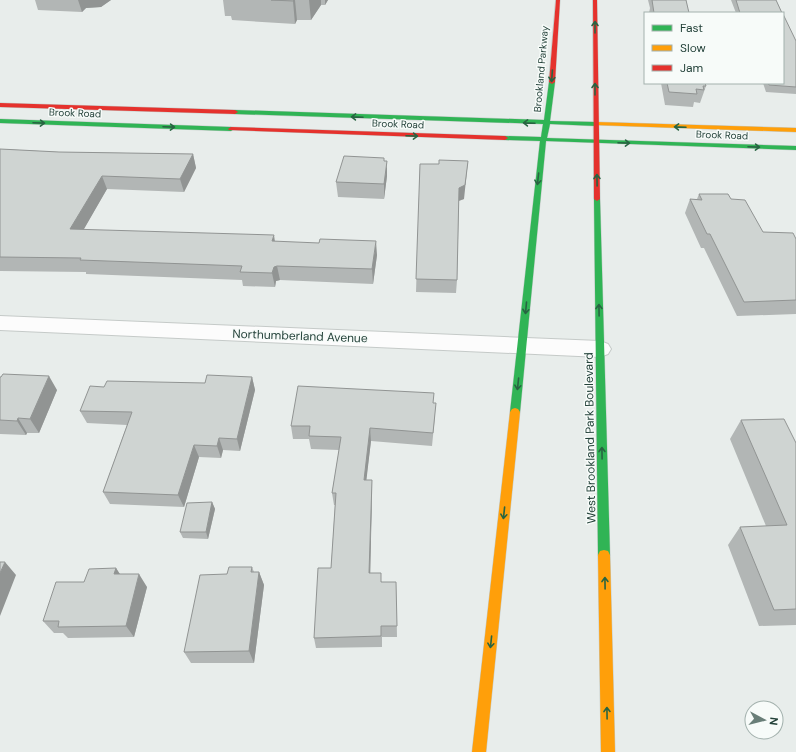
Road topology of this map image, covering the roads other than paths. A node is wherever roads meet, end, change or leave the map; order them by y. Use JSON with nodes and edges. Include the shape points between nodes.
{"nodes":[{"id":1,"x":558,"y":0,"type":"edge"},
{"id":2,"x":595,"y":0,"type":"edge"},
{"id":3,"x":0,"y":105,"type":"edge"},
{"id":4,"x":0,"y":121,"type":"edge"},
{"id":5,"x":547,"y":123,"type":"junction"},
{"id":6,"x":596,"y":124,"type":"junction"},
{"id":7,"x":796,"y":130,"type":"edge"},
{"id":8,"x":543,"y":140,"type":"junction"},
{"id":9,"x":596,"y":142,"type":"junction"},
{"id":10,"x":796,"y":148,"type":"edge"},
{"id":11,"x":0,"y":323,"type":"edge"},
{"id":12,"x":522,"y":345,"type":"junction"},
{"id":13,"x":600,"y":349,"type":"junction"},
{"id":14,"x":479,"y":752,"type":"edge"},
{"id":15,"x":608,"y":752,"type":"edge"}],
"edges":[{"from":1,"to":5,"type":"main road","name":"Brookland Parkway","one_way":true},
{"from":6,"to":2,"type":"main road","one_way":true},
{"from":5,"to":3,"type":"main road","name":"Brook Road","one_way":true},
{"from":4,"to":8,"type":"main road","name":"Brook Road","one_way":true},
{"from":5,"to":6,"type":"main road","name":"Brook Road"},
{"from":5,"to":8,"type":"main road","name":"Brookland Parkway"},
{"from":7,"to":6,"type":"main road","name":"Brook Road","one_way":true},
{"from":6,"to":9,"type":"main road","name":"West Brookland Park Boulevard"},
{"from":8,"to":9,"type":"main road","name":"Brook Road"},
{"from":8,"to":12,"type":"main road","one_way":true},
{"from":9,"to":10,"type":"main road","name":"Brook Road","one_way":true},
{"from":13,"to":9,"type":"main road","name":"West Brookland Park Boulevard","one_way":true},
{"from":11,"to":12,"type":"street","name":"Northumberland Avenue"},
{"from":12,"to":13,"type":"street","name":"Northumberland Avenue"},
{"from":12,"to":14,"type":"main road","one_way":true},
{"from":15,"to":13,"type":"main road","name":"West Brookland Park Boulevard","one_way":true}]}
